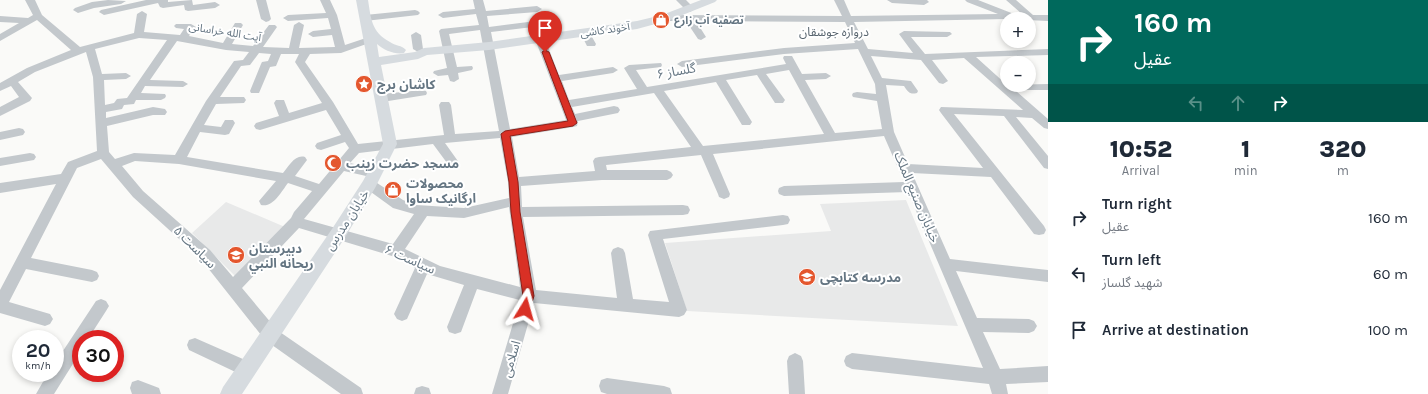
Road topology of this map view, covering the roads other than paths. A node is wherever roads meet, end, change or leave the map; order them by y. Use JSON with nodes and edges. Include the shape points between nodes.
{"nodes":[{"id":1,"x":30,"y":0,"type":"edge"},
{"id":2,"x":125,"y":0,"type":"edge"},
{"id":3,"x":261,"y":0,"type":"edge"},
{"id":4,"x":325,"y":0,"type":"edge"},
{"id":5,"x":362,"y":0,"type":"edge"},
{"id":6,"x":478,"y":0,"type":"edge"},
{"id":7,"x":681,"y":0,"type":"edge"},
{"id":8,"x":710,"y":0,"type":"edge"},
{"id":9,"x":839,"y":0,"type":"edge"},
{"id":10,"x":892,"y":0,"type":"edge"},
{"id":11,"x":970,"y":0,"type":"edge"},
{"id":12,"x":1011,"y":0,"type":"edge"},
{"id":13,"x":161,"y":2,"type":"edge"},
{"id":14,"x":924,"y":2,"type":"dead end"},
{"id":15,"x":215,"y":4,"type":"dead end"},
{"id":16,"x":78,"y":10,"type":"dead end"},
{"id":17,"x":104,"y":12,"type":"dead end"},
{"id":18,"x":1000,"y":12,"type":"edge"},
{"id":19,"x":415,"y":13,"type":"dead end"},
{"id":20,"x":481,"y":13,"type":"junction"},
{"id":21,"x":535,"y":13,"type":"dead end"},
{"id":22,"x":142,"y":14,"type":"dead end"},
{"id":23,"x":689,"y":14,"type":"junction"},
{"id":24,"x":332,"y":15,"type":"junction"},
{"id":25,"x":443,"y":15,"type":"dead end"},
{"id":26,"x":1042,"y":15,"type":"edge"},
{"id":27,"x":1000,"y":17,"type":"edge"},
{"id":28,"x":34,"y":18,"type":"junction"},
{"id":29,"x":288,"y":18,"type":"dead end"},
{"id":30,"x":712,"y":18,"type":"junction"},
{"id":31,"x":847,"y":18,"type":"junction"},
{"id":32,"x":0,"y":19,"type":"edge"},
{"id":33,"x":266,"y":19,"type":"dead end"},
{"id":34,"x":238,"y":25,"type":"dead end"},
{"id":35,"x":299,"y":25,"type":"dead end"},
{"id":36,"x":179,"y":26,"type":"dead end"},
{"id":37,"x":1048,"y":26,"type":"edge"},
{"id":38,"x":272,"y":27,"type":"dead end"},
{"id":39,"x":485,"y":29,"type":"junction"},
{"id":40,"x":719,"y":29,"type":"dead end"},
{"id":41,"x":336,"y":31,"type":"junction"},
{"id":42,"x":585,"y":32,"type":"junction"},
{"id":43,"x":313,"y":34,"type":"dead end"},
{"id":44,"x":947,"y":34,"type":"dead end"},
{"id":45,"x":139,"y":35,"type":"junction"},
{"id":46,"x":416,"y":35,"type":"dead end"},
{"id":47,"x":558,"y":36,"type":"junction"},
{"id":48,"x":701,"y":37,"type":"dead end"},
{"id":49,"x":0,"y":38,"type":"edge"},
{"id":50,"x":179,"y":38,"type":"junction"},
{"id":51,"x":540,"y":39,"type":"junction"},
{"id":52,"x":370,"y":40,"type":"junction"},
{"id":53,"x":590,"y":44,"type":"dead end"},
{"id":54,"x":489,"y":46,"type":"junction"},
{"id":55,"x":226,"y":47,"type":"junction"},
{"id":56,"x":90,"y":48,"type":"junction"},
{"id":57,"x":862,"y":49,"type":"junction"},
{"id":58,"x":257,"y":50,"type":"junction"},
{"id":59,"x":293,"y":50,"type":"junction"},
{"id":60,"x":306,"y":50,"type":"junction"},
{"id":61,"x":341,"y":50,"type":"junction"},
{"id":62,"x":400,"y":50,"type":"junction"},
{"id":63,"x":447,"y":50,"type":"junction"},
{"id":64,"x":78,"y":51,"type":"junction"},
{"id":65,"x":277,"y":51,"type":"junction"},
{"id":66,"x":421,"y":51,"type":"junction"},
{"id":67,"x":784,"y":51,"type":"junction"},
{"id":68,"x":968,"y":56,"type":"junction"},
{"id":69,"x":1045,"y":56,"type":"edge"},
{"id":70,"x":923,"y":57,"type":"junction"},
{"id":71,"x":682,"y":64,"type":"dead end"},
{"id":72,"x":657,"y":65,"type":"dead end"},
{"id":73,"x":792,"y":66,"type":"junction"},
{"id":74,"x":468,"y":68,"type":"dead end"},
{"id":75,"x":613,"y":70,"type":"dead end"},
{"id":76,"x":760,"y":72,"type":"junction"},
{"id":77,"x":438,"y":73,"type":"dead end"},
{"id":78,"x":176,"y":74,"type":"dead end"},
{"id":79,"x":453,"y":75,"type":"junction"},
{"id":80,"x":126,"y":76,"type":"dead end"},
{"id":81,"x":798,"y":76,"type":"junction"},
{"id":82,"x":826,"y":76,"type":"dead end"},
{"id":83,"x":98,"y":77,"type":"junction"},
{"id":84,"x":719,"y":78,"type":"junction"},
{"id":85,"x":555,"y":79,"type":"junction"},
{"id":86,"x":12,"y":81,"type":"junction"},
{"id":87,"x":943,"y":81,"type":"dead end"},
{"id":88,"x":879,"y":82,"type":"junction"},
{"id":89,"x":142,"y":83,"type":"junction"},
{"id":90,"x":170,"y":84,"type":"junction"},
{"id":91,"x":183,"y":84,"type":"dead end"},
{"id":92,"x":1000,"y":84,"type":"edge"},
{"id":93,"x":1036,"y":87,"type":"edge"},
{"id":94,"x":1048,"y":87,"type":"edge"},
{"id":95,"x":0,"y":88,"type":"edge"},
{"id":96,"x":657,"y":89,"type":"junction"},
{"id":97,"x":255,"y":91,"type":"dead end"},
{"id":98,"x":644,"y":91,"type":"junction"},
{"id":99,"x":913,"y":91,"type":"dead end"},
{"id":100,"x":1010,"y":92,"type":"edge"},
{"id":101,"x":422,"y":93,"type":"dead end"},
{"id":102,"x":857,"y":95,"type":"dead end"},
{"id":103,"x":161,"y":96,"type":"dead end"},
{"id":104,"x":133,"y":97,"type":"junction"},
{"id":105,"x":382,"y":98,"type":"junction"},
{"id":106,"x":882,"y":98,"type":"junction"},
{"id":107,"x":240,"y":100,"type":"dead end"},
{"id":108,"x":779,"y":100,"type":"dead end"},
{"id":109,"x":212,"y":101,"type":"junction"},
{"id":110,"x":280,"y":103,"type":"dead end"},
{"id":111,"x":566,"y":104,"type":"junction"},
{"id":112,"x":329,"y":105,"type":"junction"},
{"id":113,"x":444,"y":105,"type":"dead end"},
{"id":114,"x":101,"y":110,"type":"junction"},
{"id":115,"x":614,"y":110,"type":"dead end"},
{"id":116,"x":0,"y":112,"type":"edge"},
{"id":117,"x":161,"y":112,"type":"dead end"},
{"id":118,"x":1007,"y":113,"type":"junction"},
{"id":119,"x":1035,"y":114,"type":"junction"},
{"id":120,"x":285,"y":118,"type":"junction"},
{"id":121,"x":572,"y":121,"type":"junction"},
{"id":122,"x":746,"y":122,"type":"dead end"},
{"id":123,"x":102,"y":123,"type":"junction"},
{"id":124,"x":229,"y":123,"type":"dead end"},
{"id":125,"x":1048,"y":124,"type":"edge"},
{"id":126,"x":260,"y":126,"type":"dead end"},
{"id":127,"x":197,"y":128,"type":"junction"},
{"id":128,"x":19,"y":132,"type":"dead end"},
{"id":129,"x":888,"y":132,"type":"junction"},
{"id":130,"x":505,"y":134,"type":"junction"},
{"id":131,"x":0,"y":136,"type":"edge"},
{"id":132,"x":348,"y":137,"type":"junction"},
{"id":133,"x":831,"y":137,"type":"junction"},
{"id":134,"x":450,"y":138,"type":"junction"},
{"id":135,"x":436,"y":140,"type":"junction"},
{"id":136,"x":390,"y":144,"type":"junction"},
{"id":137,"x":321,"y":146,"type":"dead end"},
{"id":138,"x":355,"y":149,"type":"junction"},
{"id":139,"x":702,"y":150,"type":"junction"},
{"id":140,"x":103,"y":153,"type":"junction"},
{"id":141,"x":30,"y":157,"type":"dead end"},
{"id":142,"x":178,"y":160,"type":"junction"},
{"id":143,"x":301,"y":160,"type":"dead end"},
{"id":144,"x":0,"y":162,"type":"edge"},
{"id":145,"x":454,"y":164,"type":"dead end"},
{"id":146,"x":113,"y":165,"type":"junction"},
{"id":147,"x":1048,"y":165,"type":"edge"},
{"id":148,"x":341,"y":166,"type":"junction"},
{"id":149,"x":905,"y":168,"type":"junction"},
{"id":150,"x":994,"y":173,"type":"junction"},
{"id":151,"x":602,"y":175,"type":"junction"},
{"id":152,"x":667,"y":175,"type":"dead end"},
{"id":153,"x":65,"y":178,"type":"junction"},
{"id":154,"x":286,"y":178,"type":"junction"},
{"id":155,"x":372,"y":179,"type":"junction"},
{"id":156,"x":514,"y":182,"type":"junction"},
{"id":157,"x":912,"y":187,"type":"junction"},
{"id":158,"x":0,"y":188,"type":"edge"},
{"id":159,"x":321,"y":189,"type":"junction"},
{"id":160,"x":784,"y":192,"type":"dead end"},
{"id":161,"x":724,"y":194,"type":"dead end"},
{"id":162,"x":266,"y":201,"type":"dead end"},
{"id":163,"x":515,"y":206,"type":"junction"},
{"id":164,"x":424,"y":210,"type":"junction"},
{"id":165,"x":683,"y":210,"type":"dead end"},
{"id":166,"x":783,"y":220,"type":"dead end"},
{"id":167,"x":296,"y":222,"type":"junction"},
{"id":168,"x":1039,"y":230,"type":"dead end"},
{"id":169,"x":338,"y":234,"type":"junction"},
{"id":170,"x":396,"y":251,"type":"junction"},
{"id":171,"x":618,"y":253,"type":"dead end"},
{"id":172,"x":22,"y":262,"type":"junction"},
{"id":173,"x":945,"y":264,"type":"junction"},
{"id":174,"x":423,"y":266,"type":"junction"},
{"id":175,"x":92,"y":276,"type":"dead end"},
{"id":176,"x":1048,"y":276,"type":"edge"},
{"id":177,"x":473,"y":280,"type":"junction"},
{"id":178,"x":232,"y":288,"type":"junction"},
{"id":179,"x":529,"y":296,"type":"junction"},
{"id":180,"x":626,"y":305,"type":"junction"},
{"id":181,"x":0,"y":306,"type":"edge"},
{"id":182,"x":101,"y":306,"type":"dead end"},
{"id":183,"x":402,"y":314,"type":"dead end"},
{"id":184,"x":45,"y":319,"type":"dead end"},
{"id":185,"x":972,"y":325,"type":"junction"},
{"id":186,"x":1029,"y":326,"type":"dead end"},
{"id":187,"x":455,"y":327,"type":"dead end"},
{"id":188,"x":271,"y":335,"type":"junction"},
{"id":189,"x":195,"y":345,"type":"dead end"},
{"id":190,"x":794,"y":361,"type":"dead end"},
{"id":191,"x":852,"y":361,"type":"dead end"},
{"id":192,"x":246,"y":370,"type":"junction"},
{"id":193,"x":1048,"y":374,"type":"edge"},
{"id":194,"x":996,"y":377,"type":"junction"},
{"id":195,"x":607,"y":386,"type":"dead end"},
{"id":196,"x":44,"y":394,"type":"edge"},
{"id":197,"x":230,"y":394,"type":"edge"},
{"id":198,"x":355,"y":394,"type":"edge"},
{"id":199,"x":500,"y":394,"type":"edge"},
{"id":200,"x":664,"y":394,"type":"edge"},
{"id":201,"x":797,"y":394,"type":"edge"},
{"id":202,"x":1000,"y":394,"type":"edge"}],
"edges":[{"from":1,"to":28,"type":"street"},
{"from":2,"to":16,"type":"street"},
{"from":3,"to":33,"type":"street"},
{"from":4,"to":24,"type":"street"},
{"from":5,"to":52,"type":"main road"},
{"from":6,"to":20,"type":"street","name":"اسلامی"},
{"from":7,"to":23,"type":"street"},
{"from":8,"to":23,"type":"main road","name":"آخوند کاشی"},
{"from":9,"to":31,"type":"street","name":"خیابان صنیع الملک"},
{"from":10,"to":14,"type":"street"},
{"from":11,"to":18,"type":"street"},
{"from":12,"to":26,"type":"street"},
{"from":13,"to":15,"type":"street","via":[[189,2],[188,8]]},
{"from":13,"to":17,"type":"street"},
{"from":19,"to":52,"type":"street","name":"آیت الله خراسانی"},
{"from":20,"to":21,"type":"street","via":[[521,10],[523,17]]},
{"from":20,"to":25,"type":"street"},
{"from":20,"to":39,"type":"street","name":"اسلامی"},
{"from":22,"to":45,"type":"street"},
{"from":23,"to":30,"type":"street"},
{"from":23,"to":42,"type":"main road","name":"آخوند کاشی"},
{"from":23,"to":48,"type":"street"},
{"from":24,"to":29,"type":"street"},
{"from":24,"to":41,"type":"street"},
{"from":26,"to":37,"type":"street"},
{"from":27,"to":31,"type":"street"},
{"from":28,"to":32,"type":"street"},
{"from":28,"to":49,"type":"street"},
{"from":28,"to":64,"type":"street"},
{"from":30,"to":31,"type":"street"},
{"from":30,"to":40,"type":"street"},
{"from":31,"to":57,"type":"street","name":"خیابان صنیع الملک"},
{"from":34,"to":55,"type":"street"},
{"from":35,"to":59,"type":"street"},
{"from":36,"to":50,"type":"street","via":[[192,27]]},
{"from":38,"to":58,"type":"street"},
{"from":39,"to":47,"type":"street","via":[[552,22]]},
{"from":39,"to":54,"type":"street","name":"اسلامی"},
{"from":39,"to":63,"type":"street","via":[[447,31]]},
{"from":41,"to":43,"type":"street"},
{"from":41,"to":61,"type":"street"},
{"from":42,"to":47,"type":"main road","name":"آخوند کاشی"},
{"from":42,"to":53,"type":"street"},
{"from":44,"to":70,"type":"street","via":[[904,34]]},
{"from":45,"to":50,"type":"street","name":"آیت الله خراسانی"},
{"from":45,"to":56,"type":"street","name":"آیت الله خراسانی"},
{"from":46,"to":66,"type":"street"},
{"from":47,"to":51,"type":"main road","name":"آخوند کاشی"},
{"from":50,"to":55,"type":"street","name":"آیت الله خراسانی"},
{"from":50,"to":89,"type":"street"},
{"from":51,"to":54,"type":"main road","name":"آخوند کاشی"},
{"from":51,"to":85,"type":"street"},
{"from":52,"to":61,"type":"street","name":"آیت الله خراسانی"},
{"from":52,"to":62,"type":"main road","name":"آخوند کاشی"},
{"from":52,"to":62,"type":"main road"},
{"from":52,"to":66,"type":"main road","name":"آخوند کاشی","via":[[418,55]]},
{"from":52,"to":105,"type":"main road"},
{"from":54,"to":63,"type":"main road","name":"آخوند کاشی"},
{"from":54,"to":130,"type":"street","name":"اسلامی"},
{"from":55,"to":58,"type":"street","name":"آیت الله خراسانی"},
{"from":56,"to":64,"type":"street","name":"آیت الله خراسانی"},
{"from":56,"to":83,"type":"street"},
{"from":57,"to":67,"type":"street"},
{"from":57,"to":70,"type":"street"},
{"from":57,"to":88,"type":"street","name":"خیابان صنیع الملک"},
{"from":58,"to":65,"type":"street","name":"آیت الله خراسانی"},
{"from":58,"to":109,"type":"street","via":[[246,63],[238,63]]},
{"from":59,"to":60,"type":"street","name":"آیت الله خراسانی"},
{"from":59,"to":65,"type":"street","name":"آیت الله خراسانی"},
{"from":60,"to":61,"type":"street","name":"آیت الله خراسانی"},
{"from":60,"to":112,"type":"street","via":[[300,62]]},
{"from":62,"to":66,"type":"main road","name":"آخوند کاشی"},
{"from":63,"to":66,"type":"main road","name":"آخوند کاشی"},
{"from":63,"to":79,"type":"street"},
{"from":64,"to":86,"type":"street","name":"آیت الله خراسانی","via":[[31,70]]},
{"from":65,"to":97,"type":"street","via":[[272,64],[266,64]]},
{"from":67,"to":71,"type":"street"},
{"from":67,"to":73,"type":"street"},
{"from":68,"to":69,"type":"street","via":[[1033,52]]},
{"from":68,"to":70,"type":"street"},
{"from":68,"to":92,"type":"street"},
{"from":70,"to":87,"type":"street"},
{"from":72,"to":98,"type":"street","via":[[630,68]]},
{"from":73,"to":76,"type":"street","name":"گلساز ۶"},
{"from":73,"to":81,"type":"street"},
{"from":74,"to":79,"type":"street"},
{"from":75,"to":85,"type":"street"},
{"from":76,"to":84,"type":"street","name":"گلساز ۶"},
{"from":76,"to":108,"type":"street"},
{"from":77,"to":79,"type":"street"},
{"from":78,"to":90,"type":"street"},
{"from":80,"to":83,"type":"street"},
{"from":81,"to":82,"type":"street"},
{"from":81,"to":133,"type":"street"},
{"from":83,"to":114,"type":"street"},
{"from":84,"to":96,"type":"street","name":"گلساز ۶"},
{"from":84,"to":122,"type":"street"},
{"from":85,"to":111,"type":"street"},
{"from":86,"to":95,"type":"street","name":"آیت الله خراسانی"},
{"from":86,"to":116,"type":"street","via":[[26,98]]},
{"from":88,"to":99,"type":"street","via":[[907,83]]},
{"from":88,"to":106,"type":"street","name":"خیابان صنیع الملک"},
{"from":89,"to":90,"type":"street"},
{"from":89,"to":104,"type":"street"},
{"from":90,"to":91,"type":"street"},
{"from":93,"to":94,"type":"street"},
{"from":96,"to":98,"type":"street","name":"گلساز ۶"},
{"from":96,"to":139,"type":"street"},
{"from":98,"to":111,"type":"street","name":"گلساز ۶"},
{"from":100,"to":119,"type":"street"},
{"from":101,"to":105,"type":"street"},
{"from":102,"to":106,"type":"street"},
{"from":103,"to":104,"type":"street"},
{"from":104,"to":114,"type":"street","via":[[118,106]]},
{"from":105,"to":136,"type":"main road"},
{"from":106,"to":129,"type":"street","name":"خیابان صنیع الملک"},
{"from":107,"to":109,"type":"street"},
{"from":109,"to":127,"type":"street"},
{"from":110,"to":120,"type":"street"},
{"from":111,"to":121,"type":"street"},
{"from":112,"to":120,"type":"street"},
{"from":112,"to":132,"type":"street"},
{"from":113,"to":134,"type":"street"},
{"from":114,"to":123,"type":"street"},
{"from":115,"to":121,"type":"street"},
{"from":117,"to":123,"type":"street","via":[[153,111]]},
{"from":118,"to":119,"type":"street"},
{"from":118,"to":147,"type":"street"},
{"from":118,"to":150,"type":"street","via":[[945,110]]},
{"from":119,"to":125,"type":"street"},
{"from":120,"to":126,"type":"street"},
{"from":121,"to":130,"type":"street"},
{"from":123,"to":140,"type":"street"},
{"from":124,"to":127,"type":"street","via":[[225,131]]},
{"from":127,"to":142,"type":"street"},
{"from":128,"to":131,"type":"street"},
{"from":129,"to":133,"type":"street"},
{"from":129,"to":149,"type":"street","name":"خیابان صنیع الملک"},
{"from":130,"to":134,"type":"street"},
{"from":130,"to":156,"type":"street","name":"اسلامی"},
{"from":132,"to":137,"type":"street"},
{"from":132,"to":138,"type":"street"},
{"from":133,"to":139,"type":"street"},
{"from":134,"to":135,"type":"street"},
{"from":135,"to":136,"type":"street"},
{"from":135,"to":145,"type":"street"},
{"from":136,"to":138,"type":"street"},
{"from":136,"to":155,"type":"main road","name":"خیابان مدرس"},
{"from":138,"to":148,"type":"street"},
{"from":139,"to":151,"type":"street","via":[[599,161]]},
{"from":139,"to":161,"type":"street"},
{"from":140,"to":146,"type":"street","name":"سیاست ۵"},
{"from":140,"to":153,"type":"street","via":[[72,165]]},
{"from":141,"to":144,"type":"street"},
{"from":142,"to":146,"type":"street","via":[[134,157]]},
{"from":142,"to":154,"type":"street"},
{"from":143,"to":154,"type":"street"},
{"from":146,"to":178,"type":"street","name":"سیاست ۵","via":[[138,194],[205,254]]},
{"from":148,"to":155,"type":"street"},
{"from":148,"to":159,"type":"street"},
{"from":149,"to":150,"type":"street"},
{"from":149,"to":157,"type":"street","name":"خیابان صنیع الملک"},
{"from":150,"to":168,"type":"street"},
{"from":151,"to":152,"type":"street"},
{"from":151,"to":156,"type":"street"},
{"from":153,"to":158,"type":"street"},
{"from":153,"to":172,"type":"street"},
{"from":154,"to":159,"type":"street"},
{"from":154,"to":162,"type":"street"},
{"from":155,"to":164,"type":"street","via":[[398,204]]},
{"from":155,"to":169,"type":"main road","name":"خیابان مدرس"},
{"from":156,"to":163,"type":"street","name":"اسلامی"},
{"from":157,"to":160,"type":"street"},
{"from":157,"to":173,"type":"street","name":"خیابان صنیع الملک"},
{"from":159,"to":167,"type":"street"},
{"from":163,"to":164,"type":"street","via":[[464,213]]},
{"from":163,"to":165,"type":"street"},
{"from":163,"to":179,"type":"street","name":"اسلامی"},
{"from":164,"to":170,"type":"street"},
{"from":166,"to":180,"type":"street","name":"سیاست ۶","via":[[655,235],[679,310]]},
{"from":167,"to":169,"type":"street","name":"سیاست ۶"},
{"from":167,"to":178,"type":"street"},
{"from":169,"to":170,"type":"street","name":"سیاست ۶"},
{"from":169,"to":188,"type":"main road","name":"خیابان مدرس"},
{"from":170,"to":174,"type":"street","name":"سیاست ۶"},
{"from":171,"to":180,"type":"street"},
{"from":172,"to":175,"type":"street"},
{"from":172,"to":181,"type":"street"},
{"from":173,"to":176,"type":"street"},
{"from":173,"to":185,"type":"street","name":"خیابان صنیع الملک"},
{"from":174,"to":177,"type":"street","name":"سیاست ۶"},
{"from":174,"to":183,"type":"street"},
{"from":177,"to":179,"type":"street","name":"سیاست ۶"},
{"from":177,"to":187,"type":"street"},
{"from":178,"to":188,"type":"street","name":"سیاست ۵"},
{"from":179,"to":180,"type":"street","name":"سیاست ۶"},
{"from":179,"to":199,"type":"street","name":"اسلامی"},
{"from":181,"to":184,"type":"street"},
{"from":182,"to":196,"type":"street"},
{"from":185,"to":186,"type":"street"},
{"from":185,"to":194,"type":"street","name":"خیابان صنیع الملک"},
{"from":188,"to":192,"type":"main road","name":"خیابان مدرس"},
{"from":188,"to":198,"type":"street","name":"سیاست ۵"},
{"from":189,"to":192,"type":"street"},
{"from":190,"to":201,"type":"street"},
{"from":191,"to":194,"type":"street"},
{"from":192,"to":197,"type":"main road","name":"خیابان مدرس"},
{"from":193,"to":194,"type":"street"},
{"from":194,"to":202,"type":"street","name":"خیابان صنیع الملک"},
{"from":195,"to":200,"type":"street"}]}
